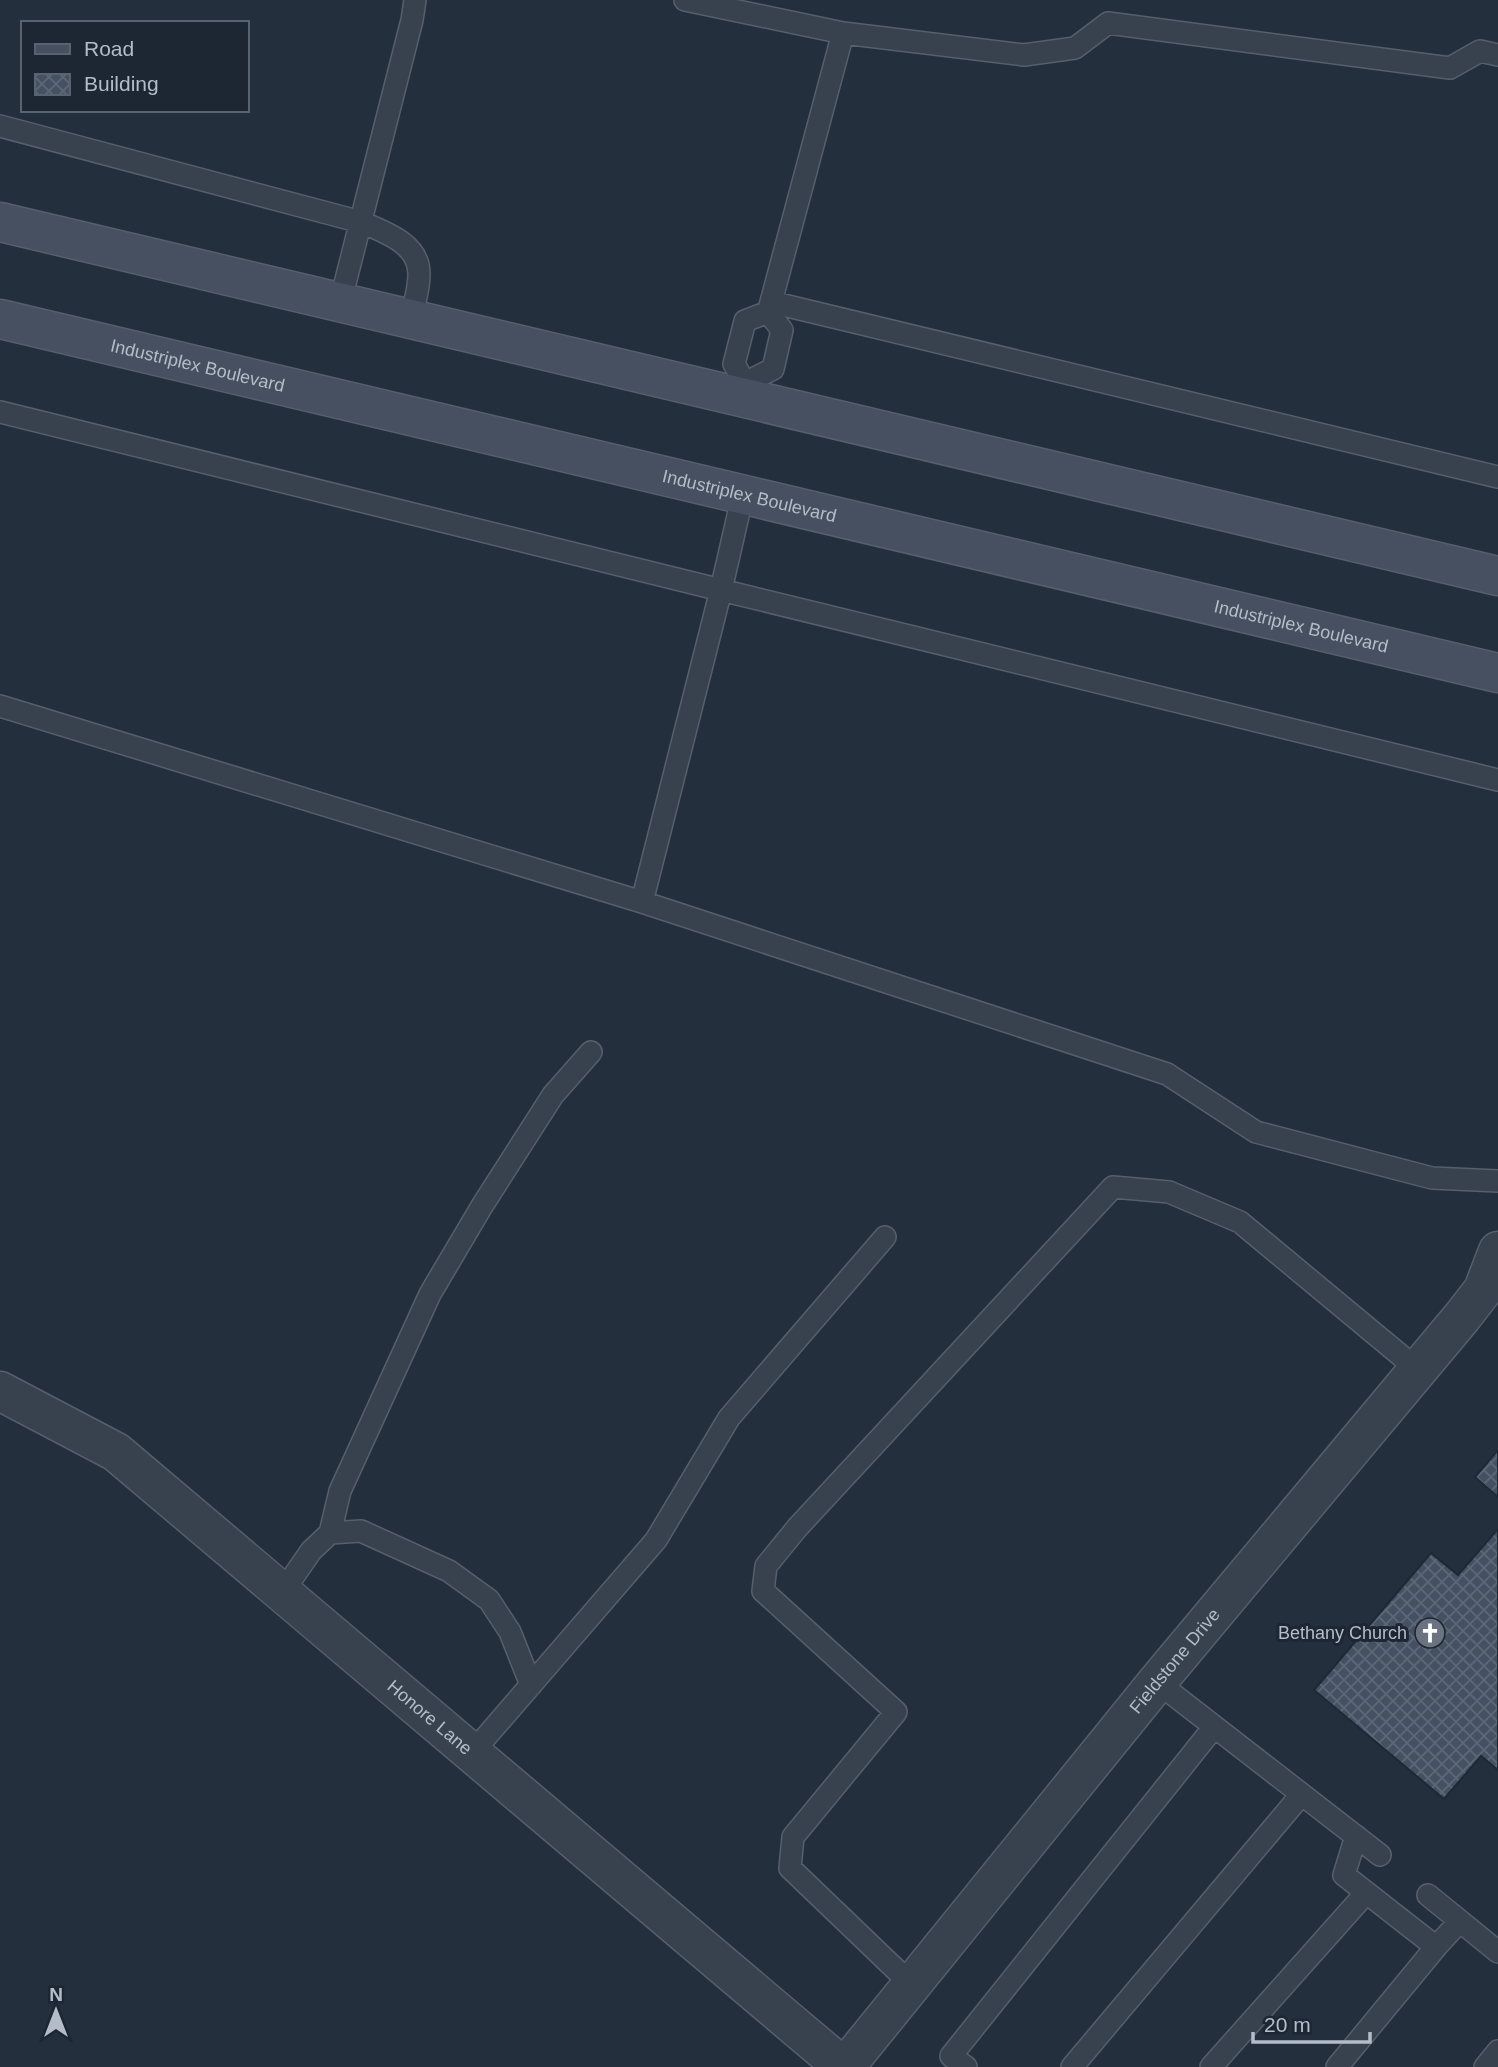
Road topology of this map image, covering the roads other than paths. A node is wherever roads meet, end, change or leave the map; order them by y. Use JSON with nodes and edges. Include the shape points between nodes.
{"nodes":[{"id":1,"x":415,"y":0,"type":"edge"},
{"id":2,"x":685,"y":0,"type":"edge"},
{"id":3,"x":843,"y":33,"type":"junction"},
{"id":4,"x":1498,"y":55,"type":"edge"},
{"id":5,"x":0,"y":126,"type":"edge"},
{"id":6,"x":0,"y":222,"type":"edge"},
{"id":7,"x":361,"y":222,"type":"junction"},
{"id":8,"x":340,"y":303,"type":"junction"},
{"id":9,"x":770,"y":307,"type":"junction"},
{"id":10,"x":0,"y":318,"type":"edge"},
{"id":11,"x":411,"y":320,"type":"junction"},
{"id":12,"x":743,"y":390,"type":"junction"},
{"id":13,"x":0,"y":412,"type":"edge"},
{"id":14,"x":1498,"y":477,"type":"edge"},
{"id":15,"x":743,"y":494,"type":"junction"},
{"id":16,"x":1498,"y":576,"type":"edge"},
{"id":17,"x":721,"y":590,"type":"junction"},
{"id":18,"x":1498,"y":673,"type":"edge"},
{"id":19,"x":0,"y":706,"type":"edge"},
{"id":20,"x":1498,"y":780,"type":"edge"},
{"id":21,"x":642,"y":902,"type":"junction"},
{"id":22,"x":591,"y":1052,"type":"dead end"},
{"id":23,"x":1498,"y":1181,"type":"edge"},
{"id":24,"x":885,"y":1237,"type":"dead end"},
{"id":25,"x":1497,"y":1257,"type":"edge"},
{"id":26,"x":1417,"y":1369,"type":"junction"},
{"id":27,"x":0,"y":1391,"type":"edge"},
{"id":28,"x":330,"y":1533,"type":"junction"},
{"id":29,"x":282,"y":1593,"type":"junction"},
{"id":30,"x":1157,"y":1682,"type":"junction"},
{"id":31,"x":531,"y":1685,"type":"junction"},
{"id":32,"x":1214,"y":1727,"type":"junction"},
{"id":33,"x":472,"y":1753,"type":"junction"},
{"id":34,"x":1301,"y":1796,"type":"junction"},
{"id":35,"x":1356,"y":1836,"type":"junction"},
{"id":36,"x":1380,"y":1855,"type":"dead end"},
{"id":37,"x":1366,"y":1893,"type":"junction"},
{"id":38,"x":1428,"y":1895,"type":"dead end"},
{"id":39,"x":1459,"y":1922,"type":"junction"},
{"id":40,"x":1436,"y":1947,"type":"junction"},
{"id":41,"x":1498,"y":1952,"type":"edge"},
{"id":42,"x":912,"y":1984,"type":"junction"},
{"id":43,"x":1498,"y":2052,"type":"edge"},
{"id":44,"x":844,"y":2067,"type":"edge"},
{"id":45,"x":966,"y":2067,"type":"edge"},
{"id":46,"x":1072,"y":2067,"type":"edge"},
{"id":47,"x":1211,"y":2067,"type":"edge"},
{"id":48,"x":1337,"y":2067,"type":"edge"},
{"id":49,"x":1485,"y":2067,"type":"edge"}],
"edges":[{"from":1,"to":7,"type":"lane"},
{"from":2,"to":3,"type":"lane"},
{"from":3,"to":4,"type":"lane","via":[[1024,55],[1075,48],[1108,23],[1450,68],[1480,51]]},
{"from":3,"to":9,"type":"lane"},
{"from":5,"to":7,"type":"lane"},
{"from":6,"to":8,"type":"street"},
{"from":7,"to":8,"type":"lane"},
{"from":7,"to":11,"type":"lane","via":[[395,237],[417,258],[419,275]]},
{"from":8,"to":11,"type":"street"},
{"from":9,"to":12,"type":"lane","via":[[745,321],[734,364]]},
{"from":9,"to":12,"type":"lane","via":[[782,330],[773,369]]},
{"from":9,"to":14,"type":"lane"},
{"from":10,"to":15,"type":"street","name":"Industriplex Boulevard"},
{"from":11,"to":12,"type":"street"},
{"from":12,"to":16,"type":"street"},
{"from":13,"to":17,"type":"lane"},
{"from":15,"to":17,"type":"lane"},
{"from":15,"to":18,"type":"street","name":"Industriplex Boulevard"},
{"from":17,"to":20,"type":"lane"},
{"from":17,"to":21,"type":"lane"},
{"from":19,"to":21,"type":"lane"},
{"from":21,"to":23,"type":"lane","via":[[1167,1074],[1256,1132],[1432,1178]]},
{"from":22,"to":28,"type":"lane","via":[[553,1095],[430,1294],[340,1491]]},
{"from":24,"to":31,"type":"lane","via":[[729,1418],[656,1540]]},
{"from":25,"to":26,"type":"street","name":"Fieldstone Drive","via":[[1483,1290]]},
{"from":26,"to":30,"type":"street","name":"Fieldstone Drive"},
{"from":26,"to":42,"type":"lane","via":[[1240,1222],[1168,1192],[1114,1187],[797,1528],[766,1566],[763,1591],[896,1712],[793,1837],[789,1868]]},
{"from":27,"to":29,"type":"street","name":"Honore Lane","via":[[116,1452]]},
{"from":28,"to":29,"type":"lane","via":[[311,1551]]},
{"from":28,"to":31,"type":"lane","via":[[360,1531],[449,1571],[489,1600],[510,1632]]},
{"from":29,"to":33,"type":"street","name":"Honore Lane"},
{"from":30,"to":32,"type":"lane"},
{"from":30,"to":42,"type":"street","name":"Fieldstone Drive"},
{"from":31,"to":33,"type":"lane"},
{"from":32,"to":34,"type":"lane"},
{"from":32,"to":45,"type":"lane","via":[[951,2056]]},
{"from":33,"to":44,"type":"street","name":"Honore Lane"},
{"from":34,"to":35,"type":"lane"},
{"from":34,"to":46,"type":"lane"},
{"from":35,"to":36,"type":"lane"},
{"from":35,"to":37,"type":"lane","via":[[1344,1875]]},
{"from":37,"to":40,"type":"lane"},
{"from":37,"to":47,"type":"lane"},
{"from":38,"to":39,"type":"lane"},
{"from":39,"to":40,"type":"lane"},
{"from":39,"to":41,"type":"lane"},
{"from":40,"to":48,"type":"lane"},
{"from":42,"to":44,"type":"street","name":"Fieldstone Drive"},
{"from":43,"to":49,"type":"lane"}]}
